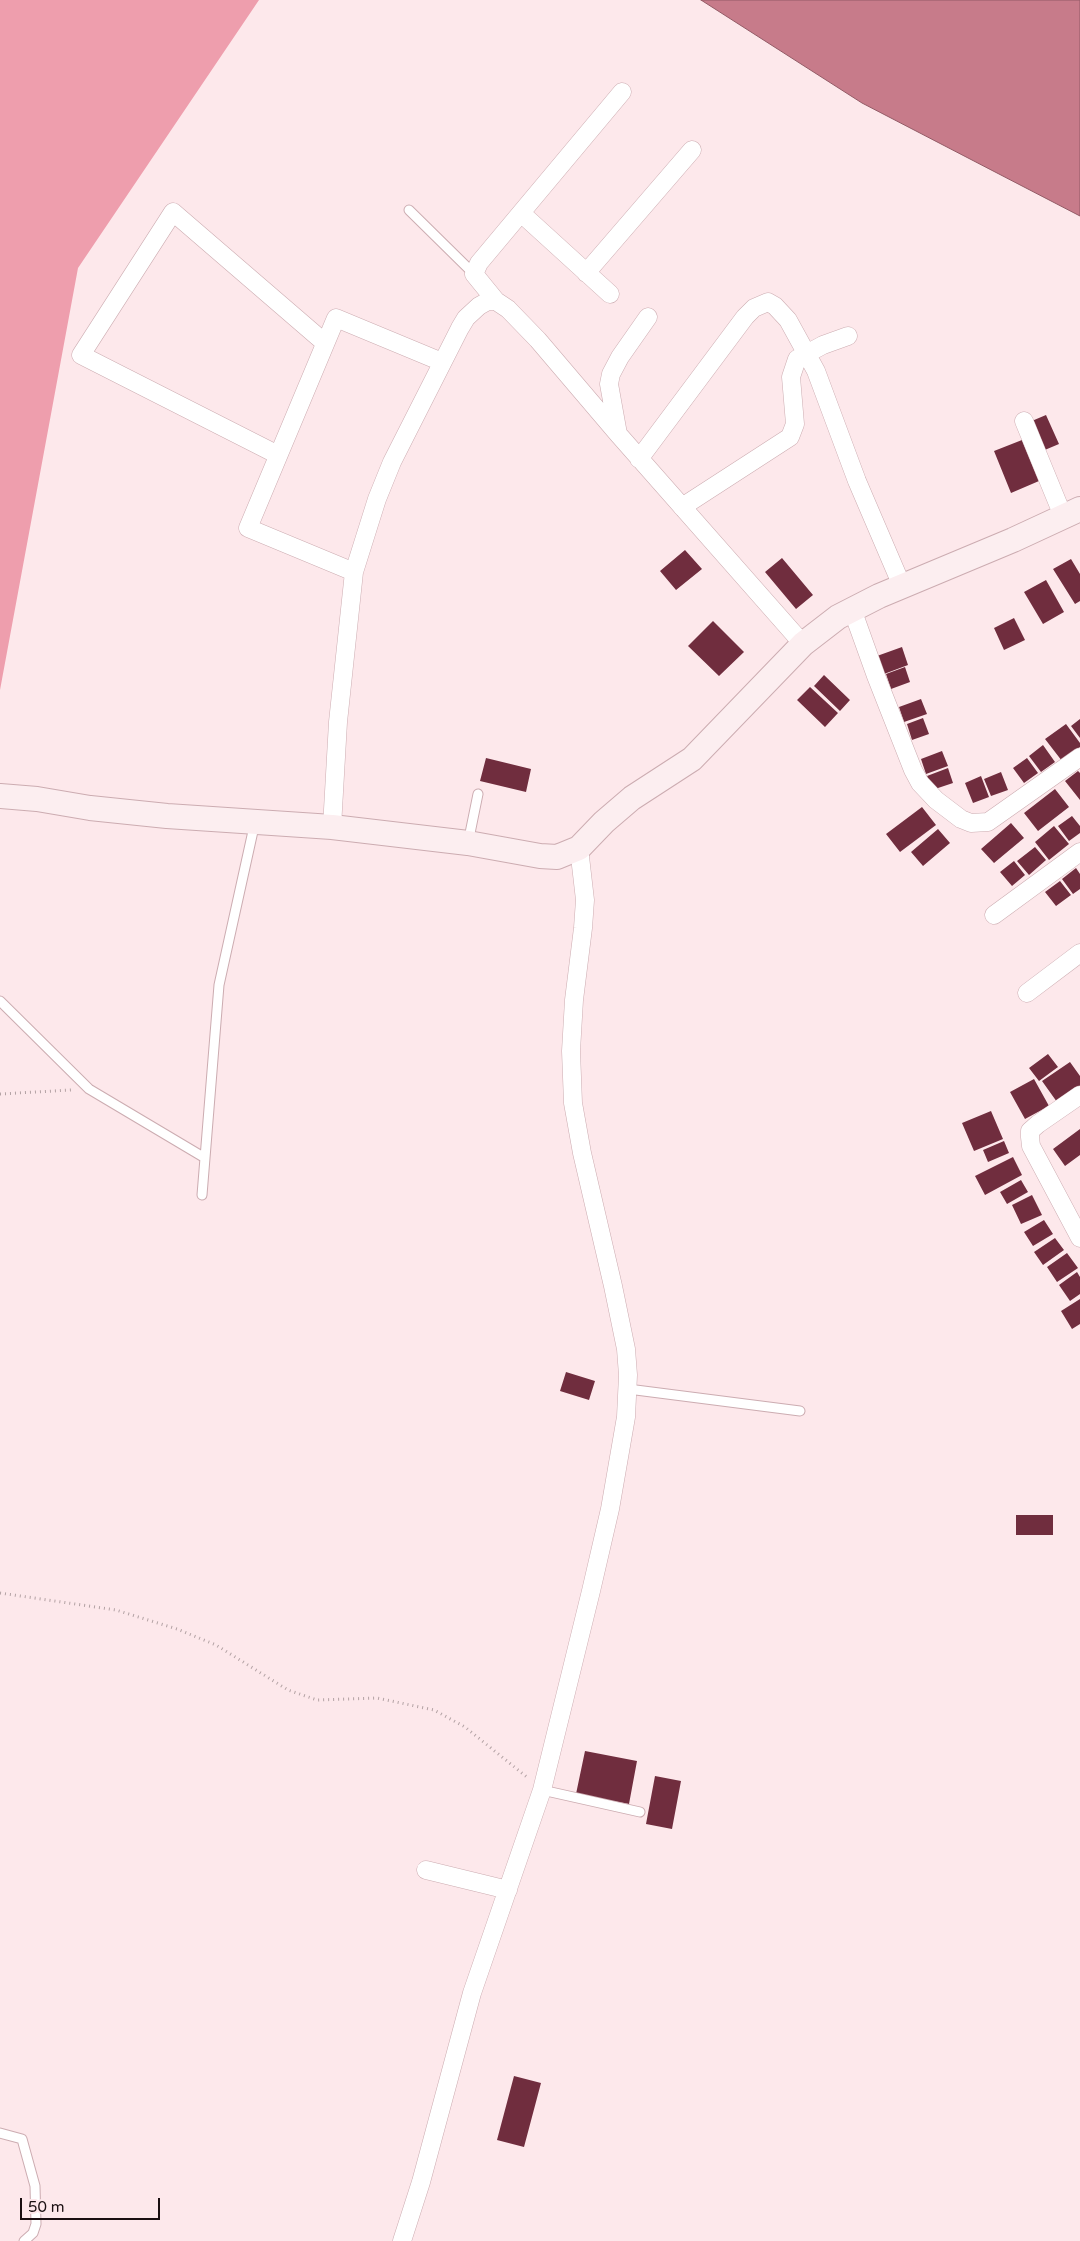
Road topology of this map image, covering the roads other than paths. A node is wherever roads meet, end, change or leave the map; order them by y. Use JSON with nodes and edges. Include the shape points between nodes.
{"nodes":[{"id":1,"x":622,"y":92,"type":"dead end"},
{"id":2,"x":692,"y":150,"type":"dead end"},
{"id":3,"x":409,"y":210,"type":"dead end"},
{"id":4,"x":521,"y":213,"type":"junction"},
{"id":5,"x":586,"y":272,"type":"junction"},
{"id":6,"x":474,"y":274,"type":"junction"},
{"id":7,"x":610,"y":294,"type":"dead end"},
{"id":8,"x":496,"y":302,"type":"junction"},
{"id":9,"x":648,"y":317,"type":"dead end"},
{"id":10,"x":848,"y":336,"type":"dead end"},
{"id":11,"x":325,"y":343,"type":"junction"},
{"id":12,"x":806,"y":353,"type":"junction"},
{"id":13,"x":442,"y":362,"type":"junction"},
{"id":14,"x":1024,"y":421,"type":"dead end"},
{"id":15,"x":618,"y":434,"type":"junction"},
{"id":16,"x":278,"y":455,"type":"junction"},
{"id":17,"x":639,"y":459,"type":"junction"},
{"id":18,"x":682,"y":507,"type":"junction"},
{"id":19,"x":1074,"y":515,"type":"edge"},
{"id":20,"x":354,"y":572,"type":"junction"},
{"id":21,"x":902,"y":586,"type":"junction"},
{"id":22,"x":852,"y":609,"type":"junction"},
{"id":23,"x":804,"y":644,"type":"junction"},
{"id":24,"x":1080,"y":757,"type":"edge"},
{"id":25,"x":478,"y":794,"type":"dead end"},
{"id":26,"x":0,"y":796,"type":"edge"},
{"id":27,"x":255,"y":822,"type":"junction"},
{"id":28,"x":332,"y":827,"type":"junction"},
{"id":29,"x":468,"y":843,"type":"junction"},
{"id":30,"x":579,"y":848,"type":"junction"},
{"id":31,"x":1080,"y":852,"type":"edge"},
{"id":32,"x":994,"y":915,"type":"dead end"},
{"id":33,"x":1080,"y":953,"type":"edge"},
{"id":34,"x":1027,"y":994,"type":"dead end"},
{"id":35,"x":0,"y":1001,"type":"edge"},
{"id":36,"x":1080,"y":1095,"type":"edge"},
{"id":37,"x":205,"y":1158,"type":"junction"},
{"id":38,"x":202,"y":1195,"type":"dead end"},
{"id":39,"x":1078,"y":1230,"type":"edge"},
{"id":40,"x":628,"y":1389,"type":"junction"},
{"id":41,"x":800,"y":1411,"type":"dead end"},
{"id":42,"x":542,"y":1790,"type":"junction"},
{"id":43,"x":640,"y":1812,"type":"dead end"},
{"id":44,"x":426,"y":1870,"type":"dead end"},
{"id":45,"x":508,"y":1890,"type":"junction"},
{"id":46,"x":0,"y":2133,"type":"edge"},
{"id":47,"x":24,"y":2241,"type":"edge"},
{"id":48,"x":402,"y":2241,"type":"edge"}],
"edges":[{"from":1,"to":4,"type":"street"},
{"from":2,"to":5,"type":"street"},
{"from":3,"to":6,"type":"lane"},
{"from":4,"to":5,"type":"street"},
{"from":4,"to":6,"type":"street","via":[[479,263]]},
{"from":5,"to":7,"type":"street"},
{"from":6,"to":8,"type":"street"},
{"from":8,"to":13,"type":"street","via":[[488,301],[466,318]]},
{"from":8,"to":15,"type":"street","via":[[508,309],[538,340]]},
{"from":9,"to":15,"type":"street","via":[[620,357],[609,384]]},
{"from":10,"to":12,"type":"street"},
{"from":11,"to":13,"type":"street","via":[[336,318]]},
{"from":11,"to":16,"type":"street"},
{"from":11,"to":16,"type":"street","via":[[173,212],[81,355]]},
{"from":12,"to":17,"type":"street","via":[[795,331],[775,306],[768,302],[754,308],[744,316]]},
{"from":12,"to":18,"type":"street","via":[[792,369],[796,416],[790,437]]},
{"from":12,"to":21,"type":"street"},
{"from":13,"to":20,"type":"street","via":[[392,462]]},
{"from":14,"to":19,"type":"street"},
{"from":15,"to":17,"type":"street"},
{"from":16,"to":20,"type":"street","via":[[248,528]]},
{"from":17,"to":18,"type":"street"},
{"from":18,"to":23,"type":"street"},
{"from":19,"to":21,"type":"street"},
{"from":20,"to":28,"type":"street","via":[[338,722]]},
{"from":21,"to":22,"type":"street"},
{"from":22,"to":23,"type":"street"},
{"from":22,"to":24,"type":"street","via":[[917,776],[936,800],[961,819],[971,823],[988,822]]},
{"from":23,"to":30,"type":"street","via":[[699,752],[632,798]]},
{"from":25,"to":29,"type":"lane"},
{"from":26,"to":27,"type":"street","via":[[167,816]]},
{"from":27,"to":28,"type":"street"},
{"from":27,"to":37,"type":"lane","via":[[219,985]]},
{"from":28,"to":29,"type":"street"},
{"from":29,"to":30,"type":"street","via":[[557,857]]},
{"from":30,"to":40,"type":"street","via":[[585,900],[570,1051],[573,1103],[626,1349]]},
{"from":31,"to":32,"type":"street"},
{"from":33,"to":34,"type":"street"},
{"from":35,"to":37,"type":"lane","via":[[89,1089]]},
{"from":36,"to":39,"type":"street","via":[[1030,1131],[1031,1146]]},
{"from":37,"to":38,"type":"lane"},
{"from":40,"to":41,"type":"lane"},
{"from":40,"to":42,"type":"street","via":[[610,1509]]},
{"from":42,"to":43,"type":"lane"},
{"from":42,"to":45,"type":"street"},
{"from":44,"to":45,"type":"street"},
{"from":45,"to":48,"type":"street","via":[[472,1993]]},
{"from":46,"to":47,"type":"lane","via":[[22,2139],[35,2186],[36,2224],[33,2233]]}]}
